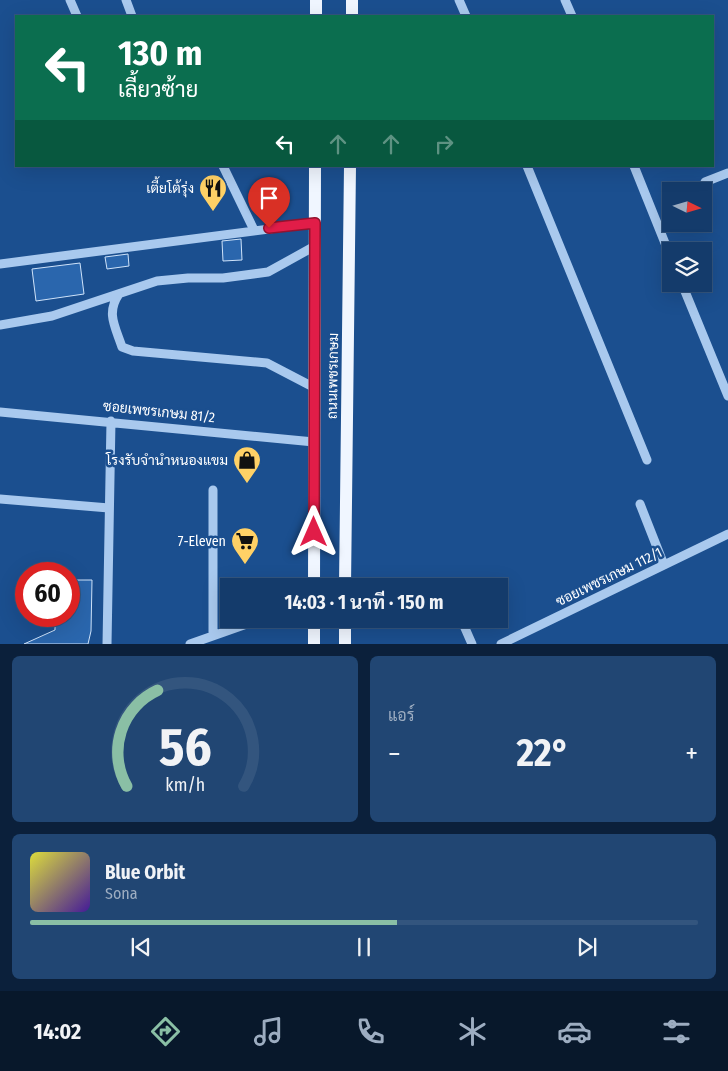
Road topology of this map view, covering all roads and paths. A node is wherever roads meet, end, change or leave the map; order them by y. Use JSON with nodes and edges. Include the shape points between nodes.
{"nodes":[{"id":1,"x":70,"y":0,"type":"edge"},
{"id":2,"x":126,"y":0,"type":"edge"},
{"id":3,"x":316,"y":0,"type":"edge"},
{"id":4,"x":352,"y":0,"type":"edge"},
{"id":5,"x":460,"y":0,"type":"edge"},
{"id":6,"x":565,"y":0,"type":"edge"},
{"id":7,"x":77,"y":15,"type":"edge"},
{"id":8,"x":132,"y":15,"type":"edge"},
{"id":9,"x":316,"y":15,"type":"edge"},
{"id":10,"x":352,"y":15,"type":"edge"},
{"id":11,"x":466,"y":15,"type":"edge"},
{"id":12,"x":572,"y":15,"type":"edge"},
{"id":13,"x":223,"y":167,"type":"edge"},
{"id":14,"x":316,"y":167,"type":"edge"},
{"id":15,"x":350,"y":167,"type":"edge"},
{"id":16,"x":527,"y":167,"type":"edge"},
{"id":17,"x":634,"y":167,"type":"edge"},
{"id":18,"x":728,"y":173,"type":"edge"},
{"id":19,"x":705,"y":182,"type":"dead end"},
{"id":20,"x":315,"y":223,"type":"junction"},
{"id":21,"x":254,"y":230,"type":"junction"},
{"id":22,"x":665,"y":242,"type":"edge"},
{"id":23,"x":315,"y":246,"type":"junction"},
{"id":24,"x":0,"y":264,"type":"edge"},
{"id":25,"x":685,"y":292,"type":"edge"},
{"id":26,"x":120,"y":294,"type":"junction"},
{"id":27,"x":0,"y":325,"type":"edge"},
{"id":28,"x":314,"y":388,"type":"junction"},
{"id":29,"x":728,"y":396,"type":"edge"},
{"id":30,"x":0,"y":412,"type":"edge"},
{"id":31,"x":111,"y":421,"type":"junction"},
{"id":32,"x":314,"y":442,"type":"junction"},
{"id":33,"x":646,"y":460,"type":"dead end"},
{"id":34,"x":213,"y":490,"type":"dead end"},
{"id":35,"x":0,"y":499,"type":"edge"},
{"id":36,"x":640,"y":504,"type":"dead end"},
{"id":37,"x":109,"y":508,"type":"junction"},
{"id":38,"x":728,"y":534,"type":"edge"},
{"id":39,"x":664,"y":565,"type":"junction"},
{"id":40,"x":314,"y":578,"type":"edge"},
{"id":41,"x":345,"y":578,"type":"edge"},
{"id":42,"x":234,"y":628,"type":"edge"},
{"id":43,"x":314,"y":628,"type":"edge"},
{"id":44,"x":345,"y":628,"type":"edge"},
{"id":45,"x":465,"y":628,"type":"edge"},
{"id":46,"x":213,"y":635,"type":"junction"},
{"id":47,"x":516,"y":640,"type":"edge"},
{"id":48,"x":107,"y":644,"type":"edge"},
{"id":49,"x":190,"y":644,"type":"edge"},
{"id":50,"x":314,"y":644,"type":"edge"},
{"id":51,"x":345,"y":644,"type":"edge"},
{"id":52,"x":472,"y":644,"type":"edge"},
{"id":53,"x":501,"y":644,"type":"edge"}],
"edges":[{"from":1,"to":7,"type":"street"},
{"from":2,"to":8,"type":"street"},
{"from":3,"to":9,"type":"main road"},
{"from":4,"to":10,"type":"main road"},
{"from":5,"to":11,"type":"street"},
{"from":6,"to":12,"type":"street"},
{"from":13,"to":21,"type":"street"},
{"from":14,"to":20,"type":"main road","name":"ถนนเพชรเกษม"},
{"from":15,"to":41,"type":"main road","name":"ถนนเพชรเกษม"},
{"from":16,"to":33,"type":"street"},
{"from":17,"to":22,"type":"street"},
{"from":18,"to":19,"type":"street"},
{"from":20,"to":21,"type":"street"},
{"from":20,"to":23,"type":"main road","name":"ถนนเพชรเกษม"},
{"from":21,"to":24,"type":"street"},
{"from":23,"to":26,"type":"street","via":[[268,272],[157,281]]},
{"from":23,"to":28,"type":"main road","name":"ถนนเพชรเกษม"},
{"from":25,"to":29,"type":"street"},
{"from":26,"to":27,"type":"street","via":[[52,316]]},
{"from":26,"to":28,"type":"street","via":[[113,302],[111,312],[122,347],[133,351],[267,363]]},
{"from":28,"to":32,"type":"main road","name":"ถนนเพชรเกษม"},
{"from":30,"to":31,"type":"street","name":"ซอยเพชรเกษม 81/2"},
{"from":31,"to":32,"type":"street","name":"ซอยเพชรเกษม 81/2"},
{"from":31,"to":37,"type":"street"},
{"from":32,"to":40,"type":"main road","name":"ถนนเพชรเกษม"},
{"from":34,"to":46,"type":"street"},
{"from":35,"to":37,"type":"street"},
{"from":36,"to":39,"type":"street"},
{"from":37,"to":48,"type":"street"},
{"from":38,"to":39,"type":"street","name":"ซอยเพชรเกษม 112/1"},
{"from":39,"to":47,"type":"street","name":"ซอยเพชรเกษม 112/1"},
{"from":42,"to":46,"type":"street"},
{"from":43,"to":50,"type":"main road"},
{"from":44,"to":51,"type":"main road"},
{"from":45,"to":52,"type":"street"},
{"from":46,"to":49,"type":"street"},
{"from":47,"to":53,"type":"street","name":"ซอยเพชรเกษม 112/1"}]}
